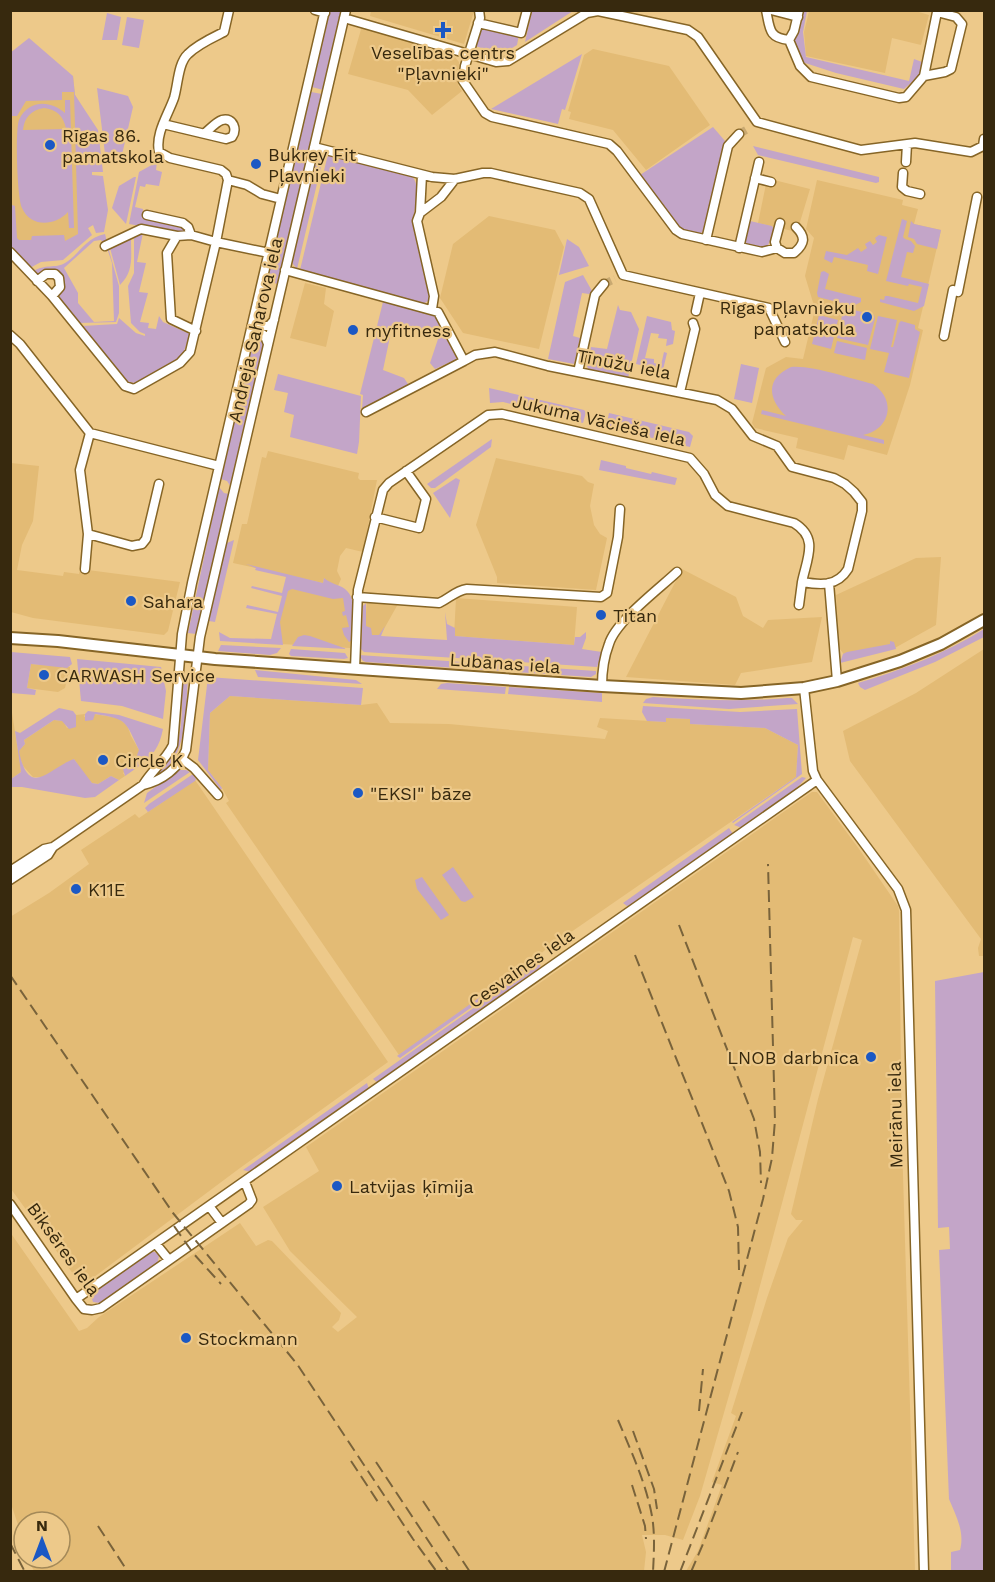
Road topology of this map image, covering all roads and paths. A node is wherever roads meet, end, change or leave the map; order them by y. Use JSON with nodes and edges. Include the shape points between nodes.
{"nodes":[{"id":1,"x":229,"y":10,"type":"edge"},
{"id":2,"x":479,"y":10,"type":"edge"},
{"id":3,"x":527,"y":10,"type":"edge"},
{"id":4,"x":766,"y":10,"type":"edge"},
{"id":5,"x":771,"y":10,"type":"edge"},
{"id":6,"x":322,"y":11,"type":"edge"},
{"id":7,"x":593,"y":11,"type":"edge"},
{"id":8,"x":934,"y":11,"type":"edge"},
{"id":9,"x":345,"y":14,"type":"edge"},
{"id":10,"x":798,"y":14,"type":"edge"},
{"id":11,"x":478,"y":23,"type":"junction"},
{"id":12,"x":789,"y":40,"type":"junction"},
{"id":13,"x":469,"y":54,"type":"junction"},
{"id":14,"x":924,"y":76,"type":"junction"},
{"id":15,"x":757,"y":122,"type":"junction"},
{"id":16,"x":164,"y":124,"type":"junction"},
{"id":17,"x":748,"y":129,"type":"tunnel mouth"},
{"id":18,"x":205,"y":133,"type":"dead end"},
{"id":19,"x":739,"y":134,"type":"tunnel mouth"},
{"id":20,"x":908,"y":144,"type":"junction"},
{"id":21,"x":984,"y":144,"type":"edge"},
{"id":22,"x":314,"y":147,"type":"junction"},
{"id":23,"x":759,"y":162,"type":"dead end"},
{"id":24,"x":906,"y":162,"type":"dead end"},
{"id":25,"x":903,"y":173,"type":"dead end"},
{"id":26,"x":422,"y":175,"type":"junction"},
{"id":27,"x":755,"y":178,"type":"junction"},
{"id":28,"x":455,"y":179,"type":"junction"},
{"id":29,"x":228,"y":180,"type":"junction"},
{"id":30,"x":771,"y":182,"type":"dead end"},
{"id":31,"x":920,"y":194,"type":"dead end"},
{"id":32,"x":977,"y":197,"type":"dead end"},
{"id":33,"x":281,"y":199,"type":"junction"},
{"id":34,"x":420,"y":213,"type":"junction"},
{"id":35,"x":147,"y":215,"type":"dead end"},
{"id":36,"x":780,"y":223,"type":"dead end"},
{"id":37,"x":796,"y":227,"type":"dead end"},
{"id":38,"x":191,"y":235,"type":"junction"},
{"id":39,"x":177,"y":236,"type":"junction"},
{"id":40,"x":706,"y":240,"type":"junction"},
{"id":41,"x":216,"y":242,"type":"junction"},
{"id":42,"x":105,"y":246,"type":"dead end"},
{"id":43,"x":740,"y":248,"type":"junction"},
{"id":44,"x":777,"y":248,"type":"junction"},
{"id":45,"x":10,"y":252,"type":"edge"},
{"id":46,"x":269,"y":253,"type":"junction"},
{"id":47,"x":285,"y":270,"type":"junction"},
{"id":48,"x":37,"y":281,"type":"junction"},
{"id":49,"x":604,"y":284,"type":"tunnel mouth"},
{"id":50,"x":700,"y":293,"type":"junction"},
{"id":51,"x":52,"y":296,"type":"junction"},
{"id":52,"x":432,"y":309,"type":"junction"},
{"id":53,"x":696,"y":311,"type":"dead end"},
{"id":54,"x":255,"y":314,"type":"junction"},
{"id":55,"x":274,"y":320,"type":"junction"},
{"id":56,"x":693,"y":322,"type":"dead end"},
{"id":57,"x":196,"y":331,"type":"junction"},
{"id":58,"x":10,"y":335,"type":"edge"},
{"id":59,"x":944,"y":336,"type":"dead end"},
{"id":60,"x":249,"y":339,"type":"junction"},
{"id":61,"x":785,"y":342,"type":"dead end"},
{"id":62,"x":268,"y":345,"type":"junction"},
{"id":63,"x":464,"y":361,"type":"junction"},
{"id":64,"x":578,"y":372,"type":"junction"},
{"id":65,"x":680,"y":392,"type":"junction"},
{"id":66,"x":366,"y":412,"type":"dead end"},
{"id":67,"x":90,"y":433,"type":"junction"},
{"id":68,"x":219,"y":466,"type":"junction"},
{"id":69,"x":406,"y":471,"type":"junction"},
{"id":70,"x":159,"y":484,"type":"dead end"},
{"id":71,"x":620,"y":509,"type":"dead end"},
{"id":72,"x":375,"y":517,"type":"junction"},
{"id":73,"x":88,"y":534,"type":"junction"},
{"id":74,"x":85,"y":569,"type":"dead end"},
{"id":75,"x":677,"y":572,"type":"dead end"},
{"id":76,"x":801,"y":582,"type":"junction"},
{"id":77,"x":829,"y":584,"type":"junction"},
{"id":78,"x":357,"y":597,"type":"junction"},
{"id":79,"x":799,"y":605,"type":"dead end"},
{"id":80,"x":984,"y":620,"type":"edge"},
{"id":81,"x":10,"y":638,"type":"edge"},
{"id":82,"x":180,"y":656,"type":"junction"},
{"id":83,"x":197,"y":657,"type":"junction"},
{"id":84,"x":355,"y":669,"type":"junction"},
{"id":85,"x":837,"y":681,"type":"junction"},
{"id":86,"x":602,"y":686,"type":"junction"},
{"id":87,"x":804,"y":688,"type":"junction"},
{"id":88,"x":182,"y":759,"type":"junction"},
{"id":89,"x":817,"y":780,"type":"junction"},
{"id":90,"x":143,"y":785,"type":"junction"},
{"id":91,"x":218,"y":795,"type":"dead end"},
{"id":92,"x":53,"y":847,"type":"junction"},
{"id":93,"x":10,"y":871,"type":"edge"},
{"id":94,"x":10,"y":880,"type":"edge"},
{"id":95,"x":245,"y":1182,"type":"junction"},
{"id":96,"x":10,"y":1204,"type":"edge"},
{"id":97,"x":210,"y":1206,"type":"junction"},
{"id":98,"x":222,"y":1223,"type":"junction"},
{"id":99,"x":156,"y":1244,"type":"junction"},
{"id":100,"x":169,"y":1260,"type":"junction"},
{"id":101,"x":76,"y":1299,"type":"junction"},
{"id":102,"x":924,"y":1572,"type":"edge"}],
"edges":[{"from":1,"to":16,"type":"street","via":[[224,32],[183,60]]},
{"from":2,"to":11,"type":"street"},
{"from":3,"to":11,"type":"street","via":[[521,33]]},
{"from":4,"to":12,"type":"street","via":[[774,36]]},
{"from":5,"to":10,"type":"street"},
{"from":6,"to":33,"type":"street","name":"Andreja Saharova iela"},
{"from":7,"to":13,"type":"street","via":[[508,61],[496,62]]},
{"from":7,"to":15,"type":"street","via":[[688,30],[698,37]]},
{"from":8,"to":14,"type":"street"},
{"from":8,"to":14,"type":"street","via":[[956,16],[961,29],[951,69]]},
{"from":9,"to":13,"type":"street"},
{"from":9,"to":22,"type":"street","name":"Andreja Saharova iela"},
{"from":10,"to":12,"type":"street"},
{"from":11,"to":13,"type":"street"},
{"from":12,"to":14,"type":"street","via":[[800,66],[811,77],[906,98]]},
{"from":13,"to":40,"type":"street","via":[[464,81],[485,113],[609,144],[676,230]]},
{"from":15,"to":17,"type":"street"},
{"from":15,"to":20,"type":"street","via":[[861,150]]},
{"from":16,"to":18,"type":"street"},
{"from":16,"to":29,"type":"street","via":[[159,152],[221,170]]},
{"from":19,"to":40,"type":"street","via":[[728,146]]},
{"from":20,"to":21,"type":"street","via":[[925,144],[970,156]]},
{"from":20,"to":24,"type":"street"},
{"from":22,"to":26,"type":"street"},
{"from":22,"to":47,"type":"street","name":"Andreja Saharova iela"},
{"from":23,"to":27,"type":"street"},
{"from":25,"to":31,"type":"street","via":[[902,187]]},
{"from":26,"to":28,"type":"street"},
{"from":26,"to":34,"type":"street"},
{"from":27,"to":30,"type":"street"},
{"from":27,"to":43,"type":"street"},
{"from":28,"to":34,"type":"street","via":[[441,197]]},
{"from":28,"to":50,"type":"street","via":[[491,173],[580,193],[588,200],[619,277]]},
{"from":29,"to":33,"type":"street"},
{"from":29,"to":41,"type":"street"},
{"from":32,"to":59,"type":"street","via":[[958,291],[953,290]]},
{"from":33,"to":46,"type":"street","name":"Andreja Saharova iela"},
{"from":34,"to":52,"type":"street","via":[[417,221],[434,296]]},
{"from":35,"to":38,"type":"street","via":[[183,223]]},
{"from":36,"to":44,"type":"street"},
{"from":37,"to":44,"type":"street","via":[[804,241],[800,248],[794,254]]},
{"from":38,"to":39,"type":"street"},
{"from":38,"to":41,"type":"street"},
{"from":39,"to":42,"type":"street","via":[[141,229]]},
{"from":39,"to":57,"type":"street","via":[[167,253],[170,314],[176,323]]},
{"from":40,"to":43,"type":"street"},
{"from":41,"to":46,"type":"street"},
{"from":41,"to":57,"type":"street"},
{"from":43,"to":44,"type":"street","via":[[762,252]]},
{"from":45,"to":48,"type":"street"},
{"from":46,"to":54,"type":"street","name":"Andreja Saharova iela"},
{"from":47,"to":52,"type":"street"},
{"from":47,"to":55,"type":"street","name":"Andreja Saharova iela"},
{"from":48,"to":51,"type":"street"},
{"from":48,"to":51,"type":"street","via":[[51,273],[59,278],[60,287]]},
{"from":49,"to":64,"type":"street","via":[[595,295]]},
{"from":50,"to":53,"type":"street"},
{"from":50,"to":61,"type":"street","via":[[769,308]]},
{"from":51,"to":57,"type":"street","via":[[129,389],[140,387],[185,360]]},
{"from":52,"to":63,"type":"street","via":[[441,315]]},
{"from":54,"to":55,"type":"street","via":[[262,326],[269,326]]},
{"from":54,"to":60,"type":"street","name":"Andreja Saharova iela"},
{"from":55,"to":62,"type":"street","name":"Andreja Saharova iela"},
{"from":56,"to":65,"type":"street","via":[[695,329]]},
{"from":58,"to":67,"type":"street"},
{"from":60,"to":62,"type":"street","via":[[261,333]]},
{"from":60,"to":68,"type":"street","name":"Andreja Saharova iela"},
{"from":62,"to":83,"type":"street","name":"Andreja Saharova iela"},
{"from":63,"to":64,"type":"street","name":"Tīnūžu iela","via":[[495,352]]},
{"from":63,"to":66,"type":"street","name":"Tīnūžu iela"},
{"from":64,"to":65,"type":"street","name":"Tīnūžu iela"},
{"from":65,"to":77,"type":"street","name":"Tīnūžu iela","via":[[717,400],[732,409],[753,436],[777,446],[792,467],[834,478],[855,492],[862,502],[862,511],[848,570],[837,582]]},
{"from":67,"to":68,"type":"street"},
{"from":67,"to":73,"type":"street","via":[[80,470]]},
{"from":68,"to":82,"type":"street","name":"Andreja Saharova iela"},
{"from":69,"to":72,"type":"street","name":"Jukuma Vācieša iela","via":[[383,489]]},
{"from":69,"to":72,"type":"street","via":[[426,499],[420,528]]},
{"from":69,"to":76,"type":"street","name":"Jukuma Vācieša iela","via":[[482,418],[495,414],[682,455],[698,465],[715,495],[728,506],[803,528],[810,544]]},
{"from":70,"to":73,"type":"street","via":[[142,544],[132,546]]},
{"from":71,"to":78,"type":"street","via":[[607,592],[601,597],[467,589],[439,603]]},
{"from":72,"to":78,"type":"street","name":"Jukuma Vācieša iela"},
{"from":73,"to":74,"type":"street"},
{"from":75,"to":86,"type":"street","via":[[615,632],[609,642]]},
{"from":76,"to":77,"type":"street"},
{"from":76,"to":79,"type":"street"},
{"from":77,"to":85,"type":"street"},
{"from":78,"to":84,"type":"street","name":"Jukuma Vācieša iela"},
{"from":80,"to":85,"type":"main road","name":"Lubānas iela","via":[[920,652]]},
{"from":81,"to":82,"type":"main road","name":"Lubānas iela"},
{"from":82,"to":83,"type":"main road","name":"Lubānas iela"},
{"from":82,"to":90,"type":"street","name":"Andreja Saharova iela","via":[[172,745]]},
{"from":83,"to":84,"type":"main road","name":"Lubānas iela"},
{"from":83,"to":88,"type":"street","name":"Andreja Saharova iela"},
{"from":84,"to":86,"type":"main road","name":"Lubānas iela"},
{"from":85,"to":87,"type":"main road","name":"Lubānas iela"},
{"from":86,"to":87,"type":"main road","name":"Lubānas iela","via":[[727,694]]},
{"from":87,"to":89,"type":"street","name":"Meirānu iela"},
{"from":88,"to":90,"type":"street","via":[[155,782]]},
{"from":88,"to":91,"type":"street"},
{"from":89,"to":95,"type":"street","name":"Cesvaines iela"},
{"from":89,"to":102,"type":"street","name":"Meirānu iela","via":[[898,889],[906,910]]},
{"from":90,"to":92,"type":"street"},
{"from":92,"to":93,"type":"street"},
{"from":92,"to":94,"type":"street","via":[[48,855]]},
{"from":95,"to":97,"type":"street","name":"Cesvaines iela"},
{"from":95,"to":98,"type":"street","via":[[252,1200]]},
{"from":96,"to":101,"type":"street","name":"Biksēres iela"},
{"from":97,"to":98,"type":"street"},
{"from":97,"to":99,"type":"street","name":"Cesvaines iela"},
{"from":98,"to":100,"type":"street"},
{"from":99,"to":100,"type":"street"},
{"from":99,"to":101,"type":"street","name":"Cesvaines iela"},
{"from":100,"to":101,"type":"street","name":"Biksēres iela","via":[[101,1308],[84,1309]]}]}
